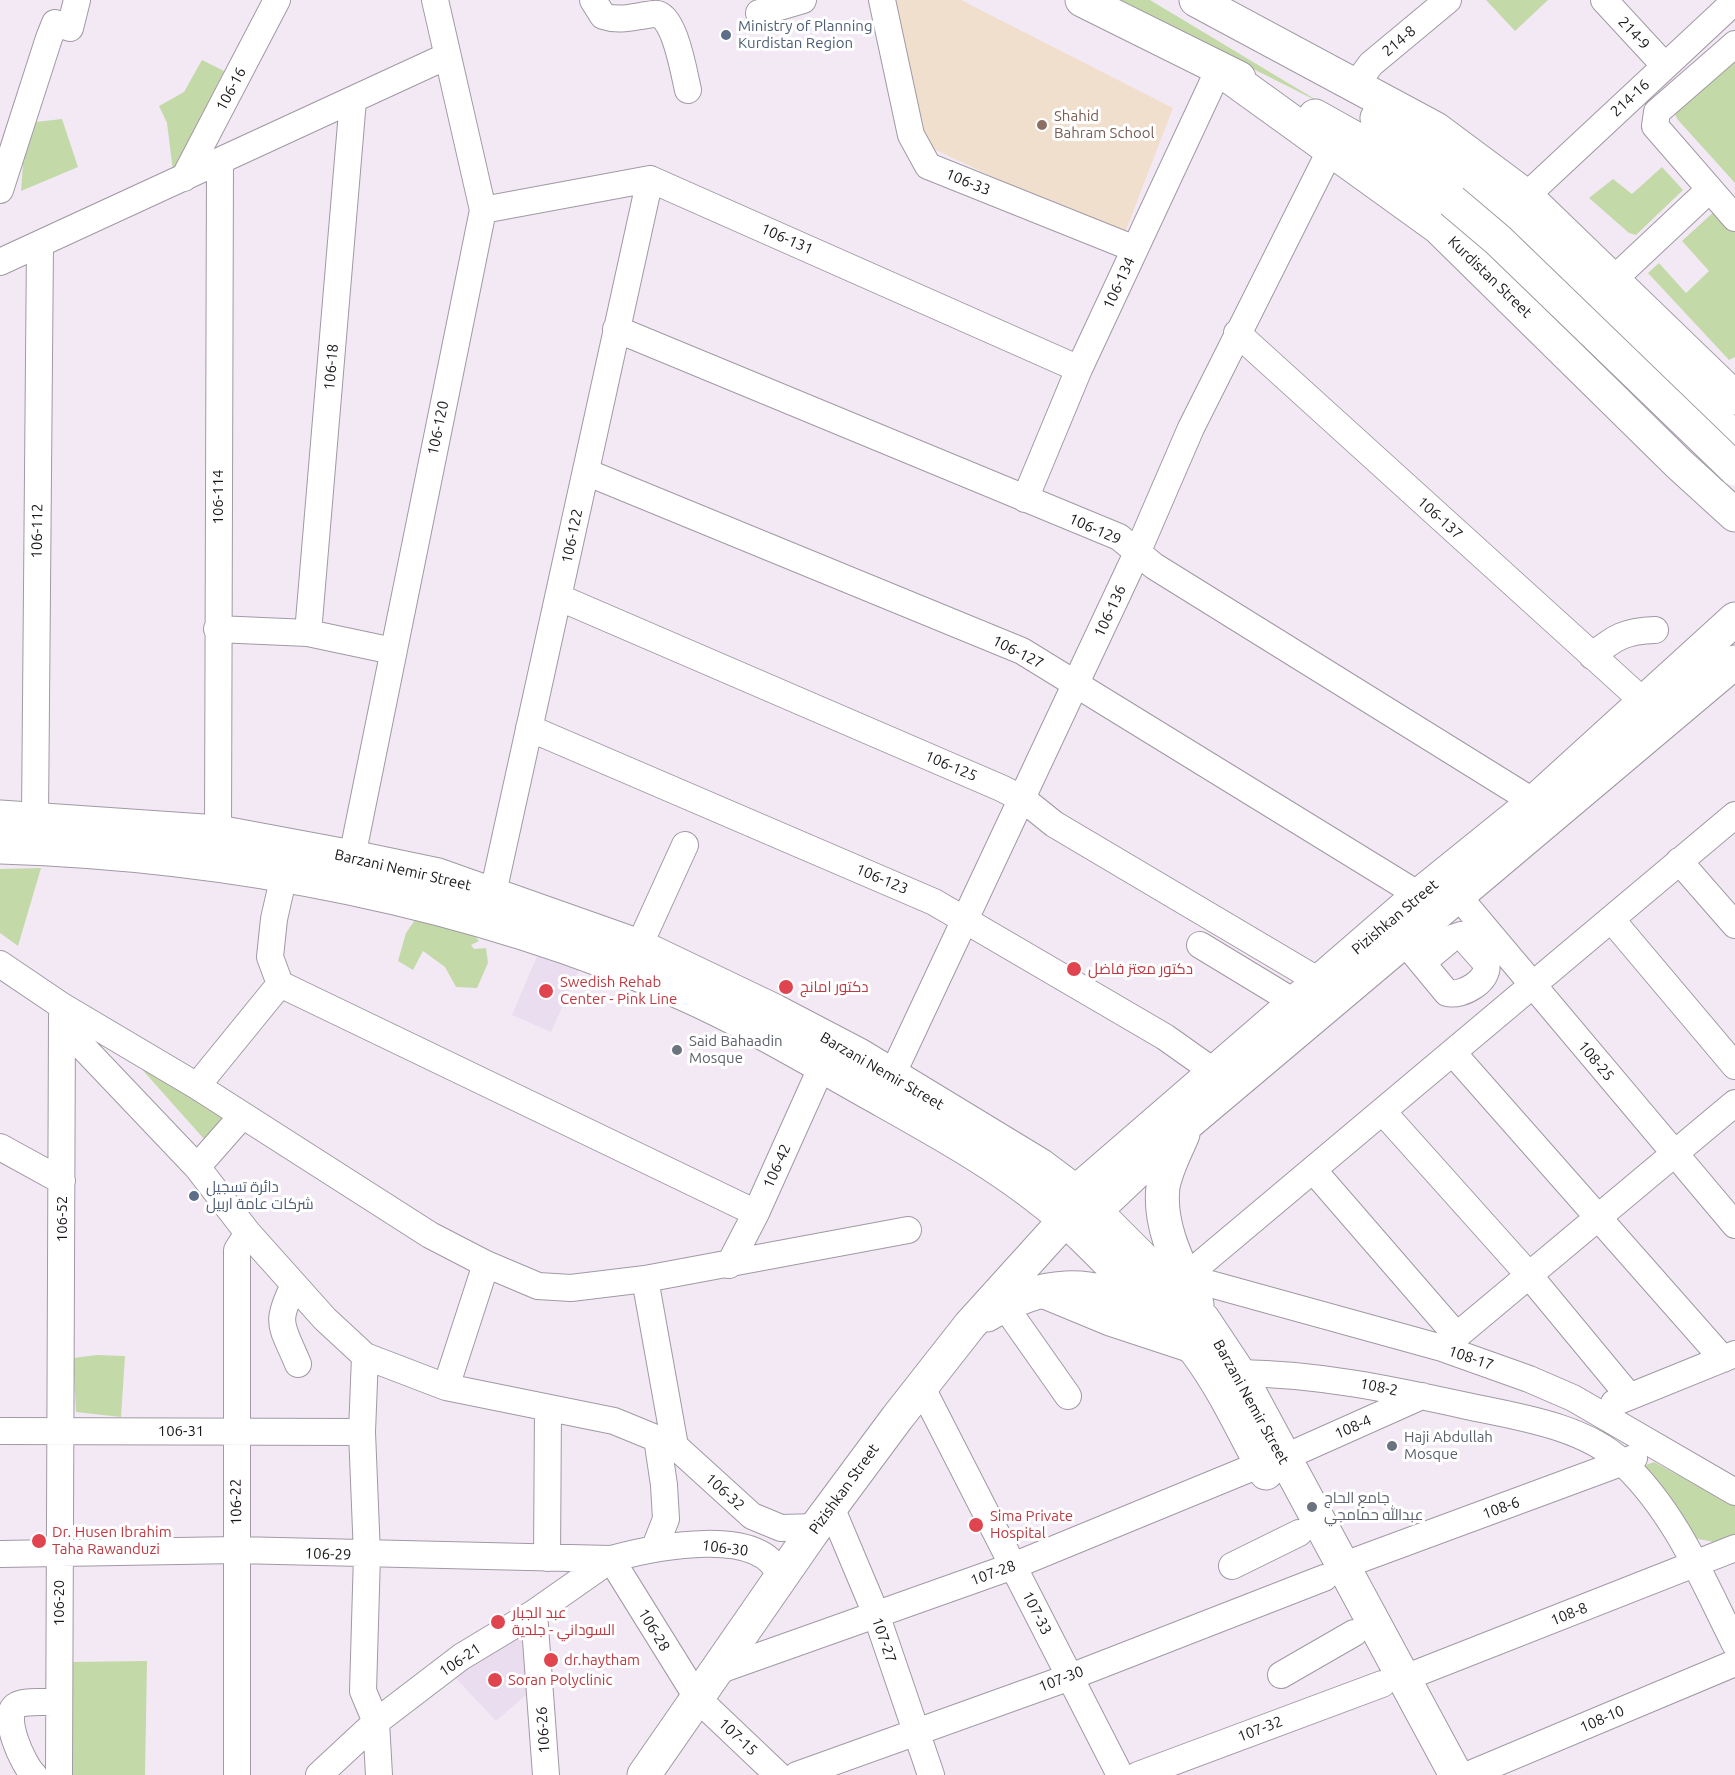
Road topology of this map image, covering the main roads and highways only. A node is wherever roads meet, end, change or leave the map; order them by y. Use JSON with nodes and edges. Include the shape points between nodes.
{"nodes":[{"id":1,"x":1082,"y":0,"type":"edge"},
{"id":2,"x":1208,"y":7,"type":"edge"},
{"id":3,"x":1219,"y":69,"type":"junction"},
{"id":4,"x":1459,"y":192,"type":"junction"},
{"id":5,"x":1599,"y":383,"type":"junction"},
{"id":6,"x":1733,"y":394,"type":"edge"},
{"id":7,"x":1735,"y":439,"type":"edge"},
{"id":8,"x":1735,"y":445,"type":"edge"},
{"id":9,"x":1735,"y":470,"type":"edge"},
{"id":10,"x":1729,"y":507,"type":"edge"},
{"id":11,"x":1735,"y":538,"type":"edge"},
{"id":12,"x":1735,"y":619,"type":"edge"},
{"id":13,"x":1735,"y":662,"type":"edge"},
{"id":14,"x":0,"y":817,"type":"edge"},
{"id":15,"x":0,"y":847,"type":"edge"},
{"id":16,"x":1188,"y":1123,"type":"junction"},
{"id":17,"x":1153,"y":1124,"type":"junction"},
{"id":18,"x":1040,"y":1166,"type":"junction"},
{"id":19,"x":1079,"y":1208,"type":"junction"},
{"id":20,"x":970,"y":1325,"type":"junction"},
{"id":21,"x":1191,"y":1333,"type":"junction"},
{"id":22,"x":1272,"y":1461,"type":"junction"},
{"id":23,"x":1333,"y":1572,"type":"junction"},
{"id":24,"x":1392,"y":1682,"type":"junction"},
{"id":25,"x":645,"y":1775,"type":"edge"},
{"id":26,"x":1431,"y":1775,"type":"edge"},
{"id":27,"x":1456,"y":1775,"type":"edge"}],
"edges":[{"from":1,"to":3,"type":"main road","name":"Kurdistan Street"},
{"from":2,"to":4,"type":"main road","name":"Kurdistan Street","via":[[1394,129]]},
{"from":2,"to":6,"type":"main road","name":"Kurdistan Street","via":[[1436,129],[1526,196]]},
{"from":3,"to":4,"type":"main road","name":"Kurdistan Street"},
{"from":3,"to":5,"type":"main road","name":"Kurdistan Street","via":[[1438,227]]},
{"from":4,"to":7,"type":"main road","name":"Kurdistan Street","via":[[1588,293]]},
{"from":4,"to":9,"type":"main road","name":"Kurdistan Street","bridge":true,"via":[[1498,240]]},
{"from":5,"to":8,"type":"main road","via":[[1639,408],[1693,461],[1716,460]]},
{"from":5,"to":10,"type":"main road","name":"Kurdistan Street"},
{"from":5,"to":11,"type":"main road","via":[[1626,422]]},
{"from":12,"to":17,"type":"main road","name":"Pizishkan Street","via":[[1534,802],[1419,895]]},
{"from":13,"to":16,"type":"main road","name":"Pizishkan Street","via":[[1458,896],[1413,952]]},
{"from":14,"to":18,"type":"main road","name":"Barzani Nemir Street","via":[[218,832],[438,875],[493,893],[639,946],[774,1011],[892,1075]]},
{"from":15,"to":19,"type":"main road","name":"Barzani Nemir Street","via":[[73,849],[284,874],[434,909],[565,948],[684,994],[934,1129],[1028,1191]]},
{"from":16,"to":19,"type":"main road","name":"Pizishkan Street"},
{"from":16,"to":21,"type":"main road","via":[[1166,1176],[1162,1206],[1185,1277]]},
{"from":17,"to":18,"type":"main road","via":[[1073,1164]]},
{"from":17,"to":19,"type":"main road","name":"Pizishkan Street"},
{"from":18,"to":19,"type":"main road","name":"Barzani Nemir Street"},
{"from":19,"to":20,"type":"main road","name":"Pizishkan Street"},
{"from":19,"to":21,"type":"main road","name":"Barzani Nemir Street"},
{"from":20,"to":21,"type":"main road","via":[[1036,1292],[1073,1288],[1111,1293]]},
{"from":20,"to":25,"type":"main road","name":"Pizishkan Street","via":[[824,1517]]},
{"from":21,"to":22,"type":"main road","name":"Barzani Nemir Street"},
{"from":21,"to":22,"type":"main road","name":"Barzani Nemir Street","via":[[1239,1373]]},
{"from":22,"to":23,"type":"main road","name":"Barzani Nemir Street"},
{"from":22,"to":23,"type":"main road","name":"Barzani Nemir Street","via":[[1299,1533]]},
{"from":23,"to":24,"type":"main road","name":"Barzani Nemir Street"},
{"from":23,"to":24,"type":"main road","name":"Barzani Nemir Street","via":[[1354,1634]]},
{"from":24,"to":26,"type":"main road","name":"Barzani Nemir Street"},
{"from":24,"to":27,"type":"main road","name":"Barzani Nemir Street"}]}
